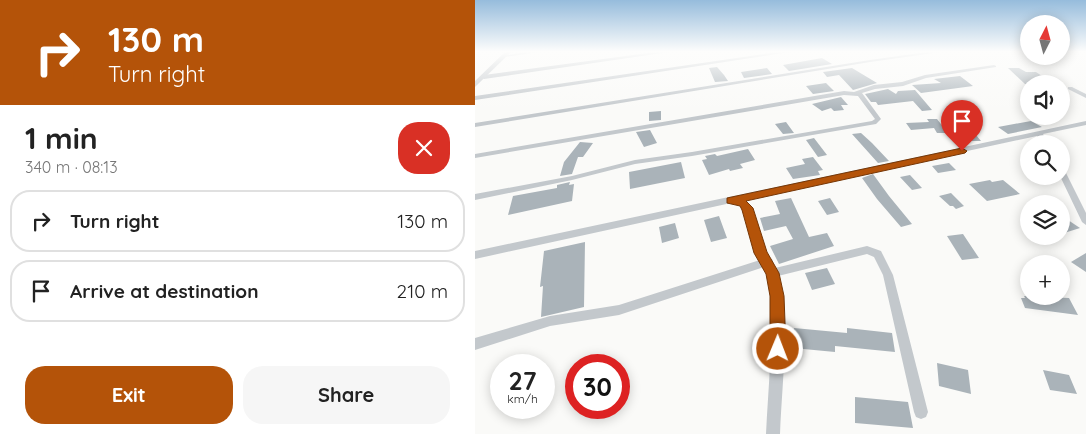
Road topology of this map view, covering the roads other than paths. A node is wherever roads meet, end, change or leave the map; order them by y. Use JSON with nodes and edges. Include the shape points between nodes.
{"nodes":[{"id":1,"x":489,"y":71,"type":"edge"},
{"id":2,"x":525,"y":71,"type":"edge"},
{"id":3,"x":657,"y":71,"type":"edge"},
{"id":4,"x":810,"y":71,"type":"edge"},
{"id":5,"x":961,"y":71,"type":"edge"},
{"id":6,"x":483,"y":77,"type":"junction"},
{"id":7,"x":475,"y":85,"type":"edge"},
{"id":8,"x":1070,"y":88,"type":"dead end"},
{"id":9,"x":856,"y":93,"type":"junction"},
{"id":10,"x":1086,"y":96,"type":"edge"},
{"id":11,"x":475,"y":98,"type":"edge"},
{"id":12,"x":1086,"y":122,"type":"edge"},
{"id":13,"x":475,"y":125,"type":"edge"},
{"id":14,"x":1039,"y":133,"type":"joint"},
{"id":15,"x":475,"y":156,"type":"edge"},
{"id":16,"x":1068,"y":185,"type":"edge"},
{"id":17,"x":475,"y":197,"type":"edge"},
{"id":18,"x":731,"y":200,"type":"junction"},
{"id":19,"x":1086,"y":222,"type":"edge"},
{"id":20,"x":475,"y":255,"type":"edge"},
{"id":21,"x":770,"y":268,"type":"junction"},
{"id":22,"x":475,"y":344,"type":"edge"},
{"id":23,"x":921,"y":412,"type":"dead end"},
{"id":24,"x":773,"y":434,"type":"edge"}],
"edges":[{"from":1,"to":6,"type":"street"},
{"from":2,"to":6,"type":"street"},
{"from":3,"to":11,"type":"street"},
{"from":4,"to":13,"type":"street"},
{"from":5,"to":9,"type":"street"},
{"from":6,"to":7,"type":"street"},
{"from":8,"to":10,"type":"street"},
{"from":9,"to":15,"type":"street"},
{"from":9,"to":17,"type":"street","via":[[877,121],[635,162]]},
{"from":12,"to":14,"type":"street"},
{"from":14,"to":18,"type":"street"},
{"from":16,"to":19,"type":"street"},
{"from":18,"to":20,"type":"street"},
{"from":18,"to":21,"type":"street","via":[[748,208],[761,253]]},
{"from":21,"to":22,"type":"street","via":[[619,310],[550,321]]},
{"from":21,"to":23,"type":"street","via":[[867,250],[877,254],[888,275]]},
{"from":21,"to":24,"type":"street","via":[[777,296],[778,332]]}]}
